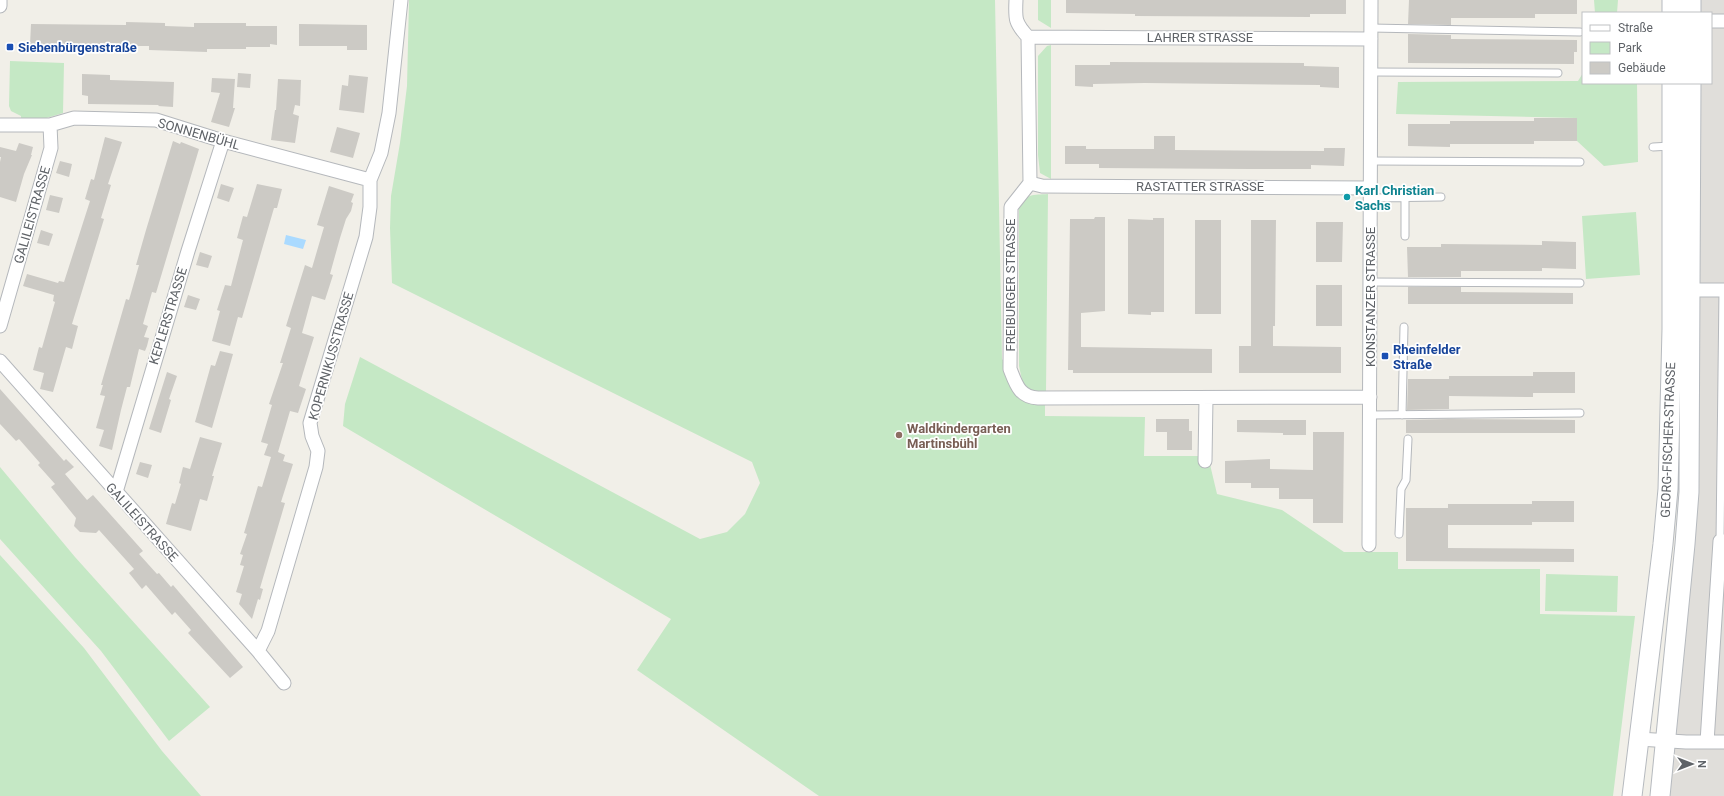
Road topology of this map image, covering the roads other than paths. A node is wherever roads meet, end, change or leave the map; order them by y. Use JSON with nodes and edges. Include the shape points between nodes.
{"nodes":[{"id":1,"x":0,"y":0,"type":"edge"},
{"id":2,"x":400,"y":0,"type":"edge"},
{"id":3,"x":1016,"y":0,"type":"edge"},
{"id":4,"x":1372,"y":0,"type":"edge"},
{"id":5,"x":1672,"y":0,"type":"edge"},
{"id":6,"x":1691,"y":0,"type":"edge"},
{"id":7,"x":0,"y":6,"type":"edge"},
{"id":8,"x":1672,"y":12,"type":"edge"},
{"id":9,"x":1691,"y":12,"type":"edge"},
{"id":10,"x":1712,"y":21,"type":"edge"},
{"id":11,"x":1724,"y":21,"type":"edge"},
{"id":12,"x":1580,"y":32,"type":"dead end"},
{"id":13,"x":1371,"y":33,"type":"junction"},
{"id":14,"x":1028,"y":37,"type":"junction"},
{"id":15,"x":1371,"y":72,"type":"junction"},
{"id":16,"x":1558,"y":73,"type":"dead end"},
{"id":17,"x":1672,"y":84,"type":"edge"},
{"id":18,"x":1691,"y":84,"type":"edge"},
{"id":19,"x":0,"y":125,"type":"edge"},
{"id":20,"x":50,"y":125,"type":"junction"},
{"id":21,"x":223,"y":141,"type":"junction"},
{"id":22,"x":1671,"y":146,"type":"junction"},
{"id":23,"x":1653,"y":147,"type":"dead end"},
{"id":24,"x":1371,"y":161,"type":"junction"},
{"id":25,"x":1580,"y":162,"type":"dead end"},
{"id":26,"x":370,"y":180,"type":"junction"},
{"id":27,"x":1030,"y":183,"type":"junction"},
{"id":28,"x":1371,"y":193,"type":"junction"},
{"id":29,"x":1405,"y":197,"type":"junction"},
{"id":30,"x":1441,"y":197,"type":"dead end"},
{"id":31,"x":1405,"y":236,"type":"dead end"},
{"id":32,"x":1370,"y":282,"type":"junction"},
{"id":33,"x":1580,"y":283,"type":"dead end"},
{"id":34,"x":1680,"y":290,"type":"junction"},
{"id":35,"x":1723,"y":290,"type":"edge"},
{"id":36,"x":0,"y":326,"type":"edge"},
{"id":37,"x":1404,"y":327,"type":"dead end"},
{"id":38,"x":0,"y":361,"type":"edge"},
{"id":39,"x":1370,"y":397,"type":"junction"},
{"id":40,"x":1206,"y":398,"type":"junction"},
{"id":41,"x":1580,"y":413,"type":"dead end"},
{"id":42,"x":1370,"y":415,"type":"junction"},
{"id":43,"x":1402,"y":415,"type":"junction"},
{"id":44,"x":1408,"y":439,"type":"dead end"},
{"id":45,"x":1205,"y":461,"type":"dead end"},
{"id":46,"x":116,"y":492,"type":"junction"},
{"id":47,"x":1400,"y":534,"type":"dead end"},
{"id":48,"x":1722,"y":541,"type":"edge"},
{"id":49,"x":1369,"y":545,"type":"dead end"},
{"id":50,"x":258,"y":651,"type":"junction"},
{"id":51,"x":284,"y":683,"type":"dead end"},
{"id":52,"x":1639,"y":739,"type":"junction"},
{"id":53,"x":1666,"y":740,"type":"junction"},
{"id":54,"x":1707,"y":742,"type":"junction"},
{"id":55,"x":1724,"y":742,"type":"edge"},
{"id":56,"x":1632,"y":796,"type":"edge"},
{"id":57,"x":1660,"y":796,"type":"edge"}],
"edges":[{"from":1,"to":7,"type":"street"},
{"from":2,"to":26,"type":"street","name":"KOPERNIKUSSTRASSE","via":[[393,80],[381,153]]},
{"from":3,"to":14,"type":"street","via":[[1015,19],[1019,28]]},
{"from":4,"to":13,"type":"street","name":"KONSTANZER STRASSE"},
{"from":5,"to":8,"type":"main road"},
{"from":6,"to":9,"type":"main road"},
{"from":10,"to":11,"type":"street"},
{"from":12,"to":13,"type":"lane"},
{"from":13,"to":14,"type":"street","name":"LAHRER STRASSE"},
{"from":13,"to":15,"type":"street","name":"KONSTANZER STRASSE"},
{"from":14,"to":27,"type":"street"},
{"from":15,"to":16,"type":"lane"},
{"from":15,"to":24,"type":"street","name":"KONSTANZER STRASSE"},
{"from":17,"to":22,"type":"main road","name":"GEORG-FISCHER-STRASSE"},
{"from":18,"to":34,"type":"main road","name":"GEORG-FISCHER-STRASSE"},
{"from":19,"to":20,"type":"street","name":"SONNENBÜHL"},
{"from":20,"to":21,"type":"street","name":"SONNENBÜHL","via":[[74,118],[156,120]]},
{"from":20,"to":36,"type":"street","name":"GALILEISTRASSE","via":[[51,148]]},
{"from":21,"to":26,"type":"street","name":"SONNENBÜHL"},
{"from":21,"to":46,"type":"street","name":"KEPLERSTRASSE"},
{"from":22,"to":23,"type":"lane"},
{"from":22,"to":34,"type":"main road","name":"GEORG-FISCHER-STRASSE"},
{"from":24,"to":25,"type":"lane"},
{"from":24,"to":28,"type":"street","name":"KONSTANZER STRASSE"},
{"from":26,"to":50,"type":"street","name":"KOPERNIKUSSTRASSE","via":[[366,238],[310,423],[318,451],[316,467],[268,631]]},
{"from":27,"to":28,"type":"street","name":"RASTATTER STRASSE","via":[[1042,186],[1269,186]]},
{"from":27,"to":40,"type":"street","name":"FREIBURGER STRASSE","via":[[1011,208],[1010,369],[1017,387],[1029,398]]},
{"from":28,"to":29,"type":"lane"},
{"from":28,"to":32,"type":"street","name":"KONSTANZER STRASSE"},
{"from":29,"to":30,"type":"lane"},
{"from":29,"to":31,"type":"lane"},
{"from":32,"to":33,"type":"lane"},
{"from":32,"to":39,"type":"street","name":"KONSTANZER STRASSE"},
{"from":34,"to":35,"type":"street"},
{"from":34,"to":52,"type":"main road","name":"GEORG-FISCHER-STRASSE","via":[[1663,544]]},
{"from":34,"to":53,"type":"main road","name":"GEORG-FISCHER-STRASSE","via":[[1689,492]]},
{"from":35,"to":48,"type":"lane"},
{"from":37,"to":43,"type":"lane"},
{"from":38,"to":46,"type":"street","name":"GALILEISTRASSE"},
{"from":39,"to":40,"type":"street"},
{"from":39,"to":42,"type":"street","name":"KONSTANZER STRASSE"},
{"from":40,"to":45,"type":"street"},
{"from":41,"to":43,"type":"lane"},
{"from":42,"to":43,"type":"lane"},
{"from":42,"to":49,"type":"street","name":"KONSTANZER STRASSE"},
{"from":44,"to":47,"type":"lane","via":[[1406,480],[1401,489]]},
{"from":46,"to":50,"type":"street","name":"GALILEISTRASSE"},
{"from":48,"to":54,"type":"street"},
{"from":50,"to":51,"type":"street","name":"GALILEISTRASSE"},
{"from":52,"to":53,"type":"street"},
{"from":52,"to":56,"type":"main road","name":"GEORG-FISCHER-STRASSE"},
{"from":53,"to":54,"type":"street"},
{"from":53,"to":57,"type":"main road","name":"GEORG-FISCHER-STRASSE"},
{"from":54,"to":55,"type":"street"}]}
